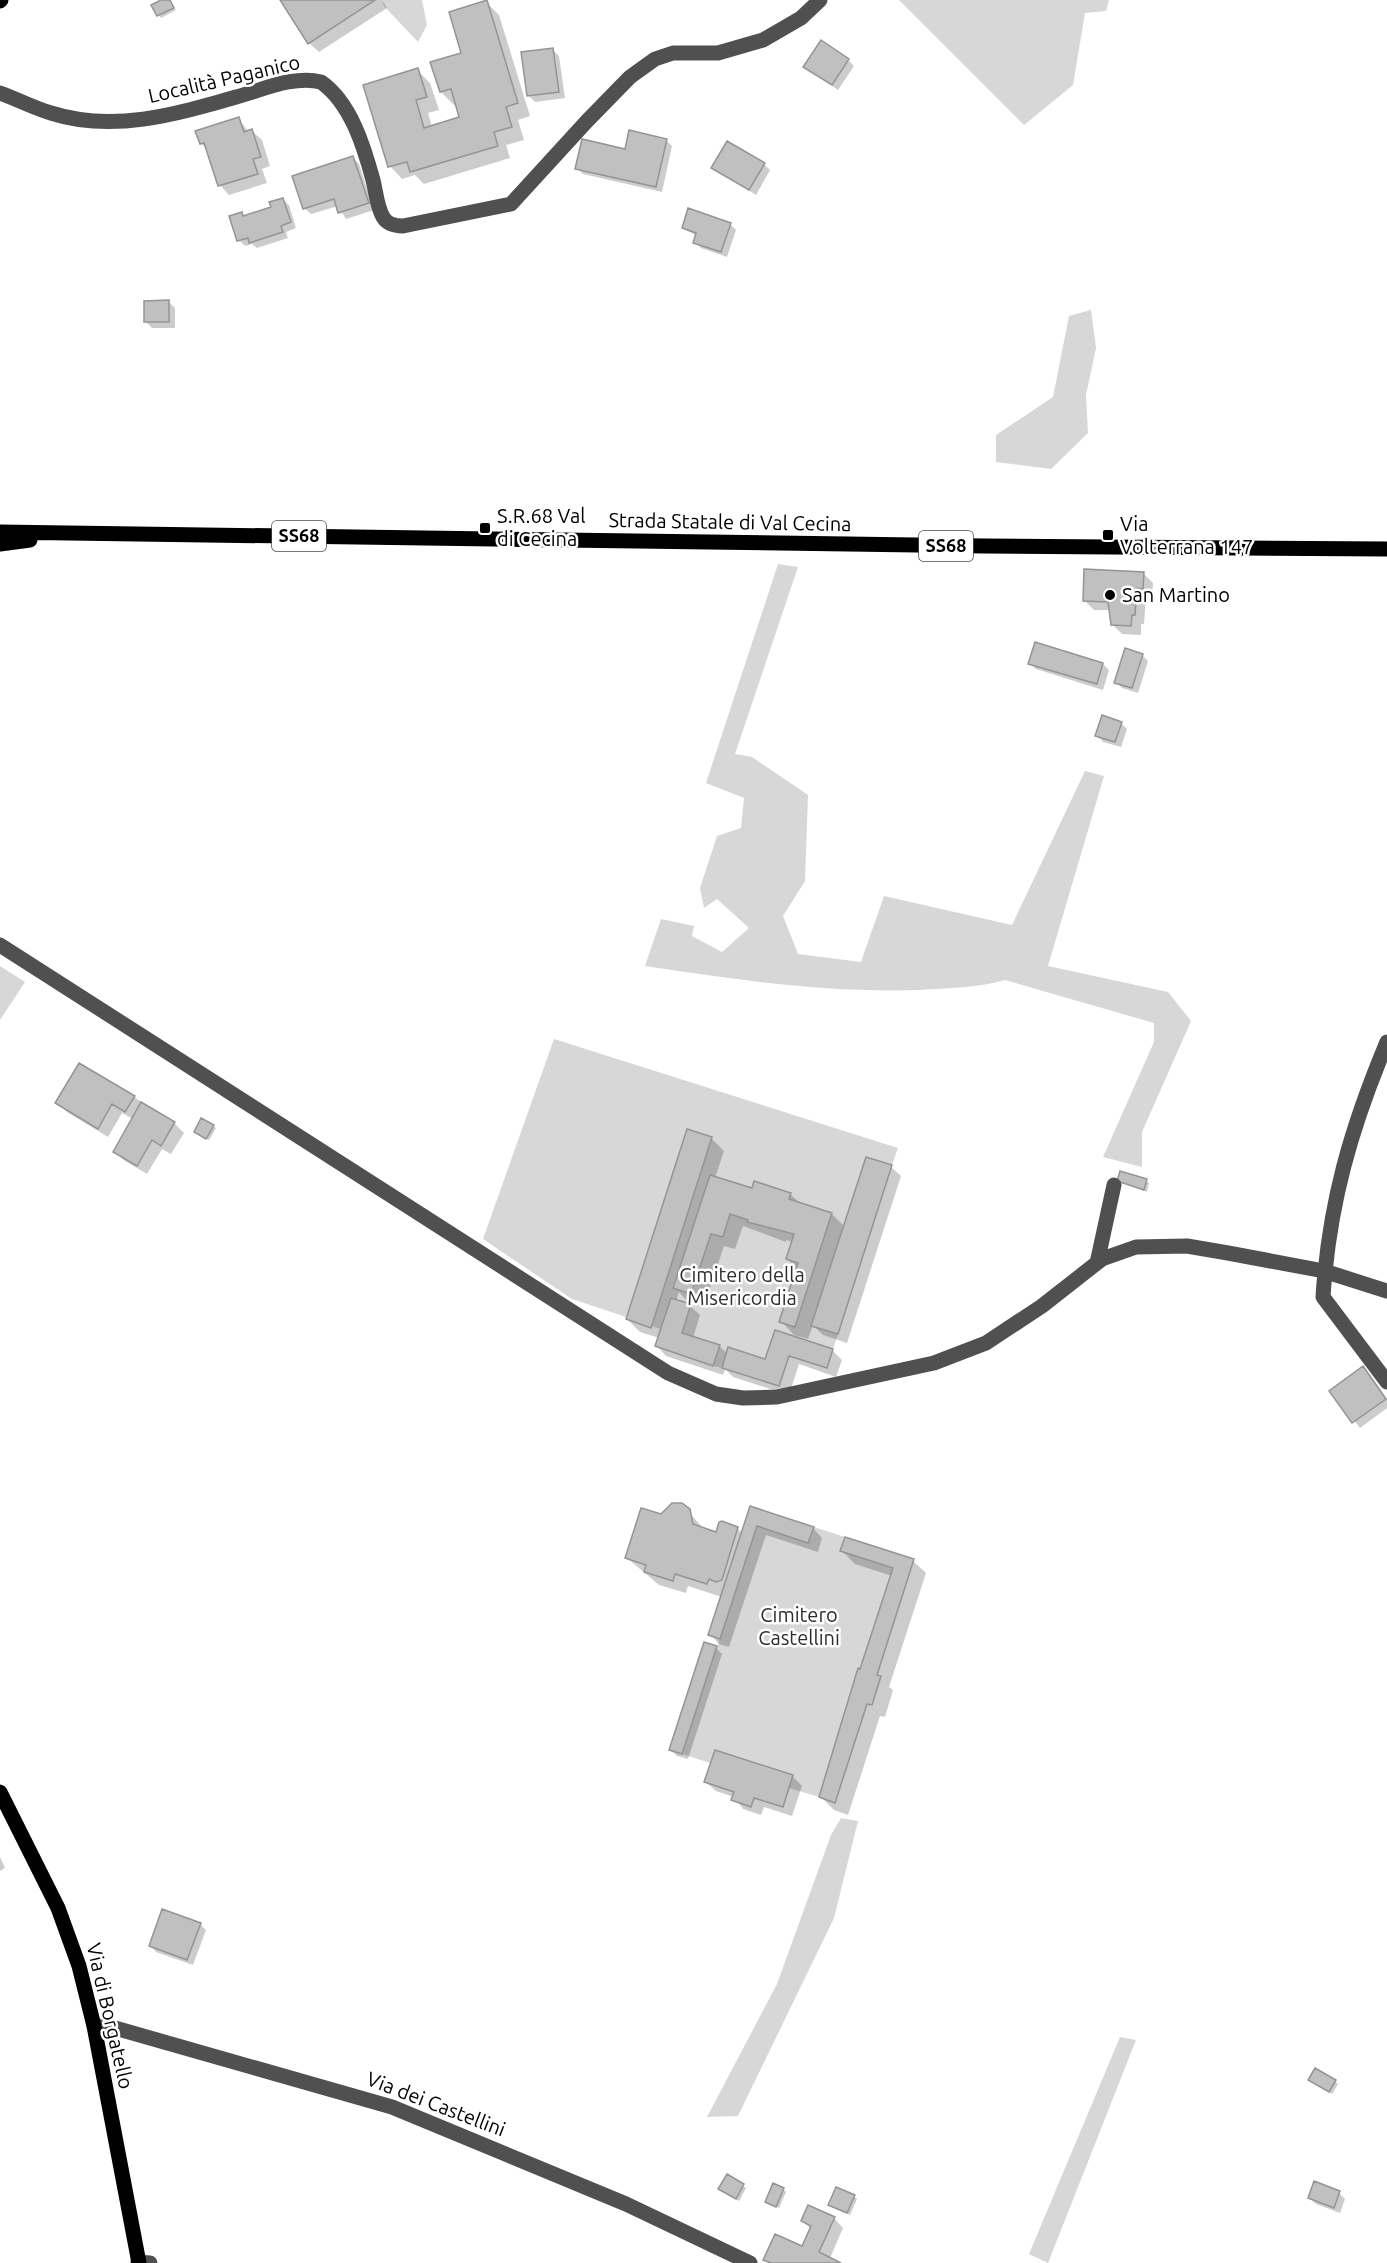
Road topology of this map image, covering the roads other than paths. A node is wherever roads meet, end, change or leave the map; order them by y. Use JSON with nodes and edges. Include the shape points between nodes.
{"nodes":[{"id":1,"x":820,"y":0,"type":"edge"},
{"id":2,"x":0,"y":93,"type":"edge"},
{"id":3,"x":0,"y":532,"type":"edge"},
{"id":4,"x":92,"y":533,"type":"junction"},
{"id":5,"x":0,"y":544,"type":"edge"},
{"id":6,"x":1387,"y":549,"type":"edge"},
{"id":7,"x":0,"y":945,"type":"edge"},
{"id":8,"x":1387,"y":1042,"type":"edge"},
{"id":9,"x":1114,"y":1185,"type":"dead end"},
{"id":10,"x":1097,"y":1263,"type":"junction"},
{"id":11,"x":1324,"y":1271,"type":"junction"},
{"id":12,"x":1387,"y":1291,"type":"edge"},
{"id":13,"x":1387,"y":1382,"type":"edge"},
{"id":14,"x":0,"y":1792,"type":"edge"},
{"id":15,"x":94,"y":2026,"type":"junction"},
{"id":16,"x":143,"y":2263,"type":"edge"},
{"id":17,"x":750,"y":2263,"type":"edge"}],
"edges":[{"from":1,"to":2,"type":"street","name":"Località Paganico","via":[[788,27],[754,43],[718,53],[673,53],[655,59],[630,77],[512,204],[411,225],[397,226],[382,215],[368,161],[350,118],[333,91],[315,80],[285,83],[169,116],[120,121],[59,115]]},
{"from":3,"to":4,"type":"main road","name":"Strada Statale di Val Cecina","number":"SS68"},
{"from":4,"to":5,"type":"main road"},
{"from":4,"to":6,"type":"main road","name":"Strada Statale di Val Cecina","number":"SS68"},
{"from":7,"to":10,"type":"street","via":[[668,1373],[716,1394],[777,1397],[934,1363],[986,1343],[1011,1328]]},
{"from":8,"to":11,"type":"street","via":[[1355,1121],[1337,1182]]},
{"from":9,"to":10,"type":"street"},
{"from":10,"to":11,"type":"street","via":[[1136,1247],[1188,1246]]},
{"from":11,"to":12,"type":"street"},
{"from":11,"to":13,"type":"street","via":[[1323,1298]]},
{"from":14,"to":15,"type":"main road","name":"Via di Borgatello","via":[[62,1918]]},
{"from":15,"to":16,"type":"main road","name":"Via di Borgatello"},
{"from":15,"to":17,"type":"street","name":"Via dei Castellini","via":[[115,2028],[382,2103],[626,2204]]}]}
